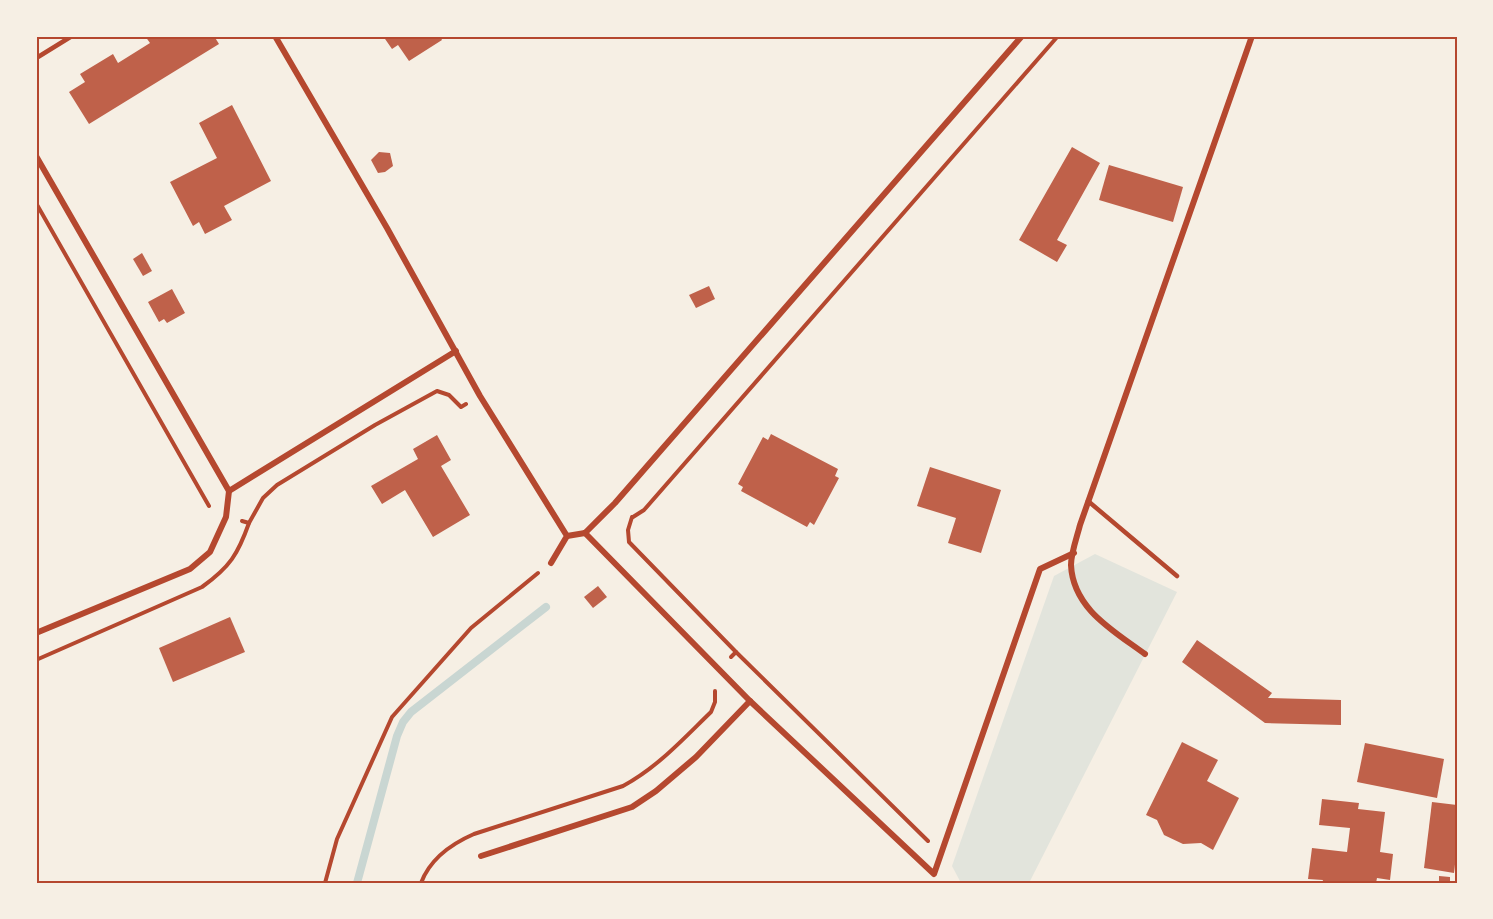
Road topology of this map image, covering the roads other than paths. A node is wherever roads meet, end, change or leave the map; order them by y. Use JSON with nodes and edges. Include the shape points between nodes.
{"nodes":[{"id":1,"x":72,"y":36,"type":"edge"},
{"id":2,"x":275,"y":36,"type":"edge"},
{"id":3,"x":1022,"y":36,"type":"edge"},
{"id":4,"x":1252,"y":36,"type":"edge"},
{"id":5,"x":38,"y":57,"type":"dead end"},
{"id":6,"x":36,"y":156,"type":"edge"},
{"id":7,"x":456,"y":351,"type":"junction"},
{"id":8,"x":229,"y":491,"type":"junction"},
{"id":9,"x":1088,"y":501,"type":"junction"},
{"id":10,"x":585,"y":533,"type":"junction"},
{"id":11,"x":567,"y":536,"type":"junction"},
{"id":12,"x":1074,"y":553,"type":"junction"},
{"id":13,"x":550,"y":563,"type":"road end"},
{"id":14,"x":1178,"y":576,"type":"dead end"},
{"id":15,"x":36,"y":633,"type":"edge"},
{"id":16,"x":1145,"y":654,"type":"dead end"},
{"id":17,"x":750,"y":701,"type":"junction"},
{"id":18,"x":481,"y":856,"type":"dead end"}],
"edges":[{"from":1,"to":5,"type":"lane"},
{"from":2,"to":7,"type":"street"},
{"from":3,"to":10,"type":"street"},
{"from":4,"to":9,"type":"street"},
{"from":6,"to":8,"type":"street"},
{"from":7,"to":8,"type":"street"},
{"from":7,"to":11,"type":"street"},
{"from":8,"to":15,"type":"street","via":[[226,517],[210,552],[190,569]]},
{"from":9,"to":12,"type":"street"},
{"from":9,"to":14,"type":"lane"},
{"from":10,"to":11,"type":"street"},
{"from":10,"to":17,"type":"street"},
{"from":11,"to":13,"type":"street"},
{"from":12,"to":16,"type":"street","via":[[1071,565],[1077,592],[1090,612]]},
{"from":12,"to":17,"type":"street","via":[[1040,569],[934,874]]},
{"from":17,"to":18,"type":"street","via":[[696,757],[632,807]]}]}
